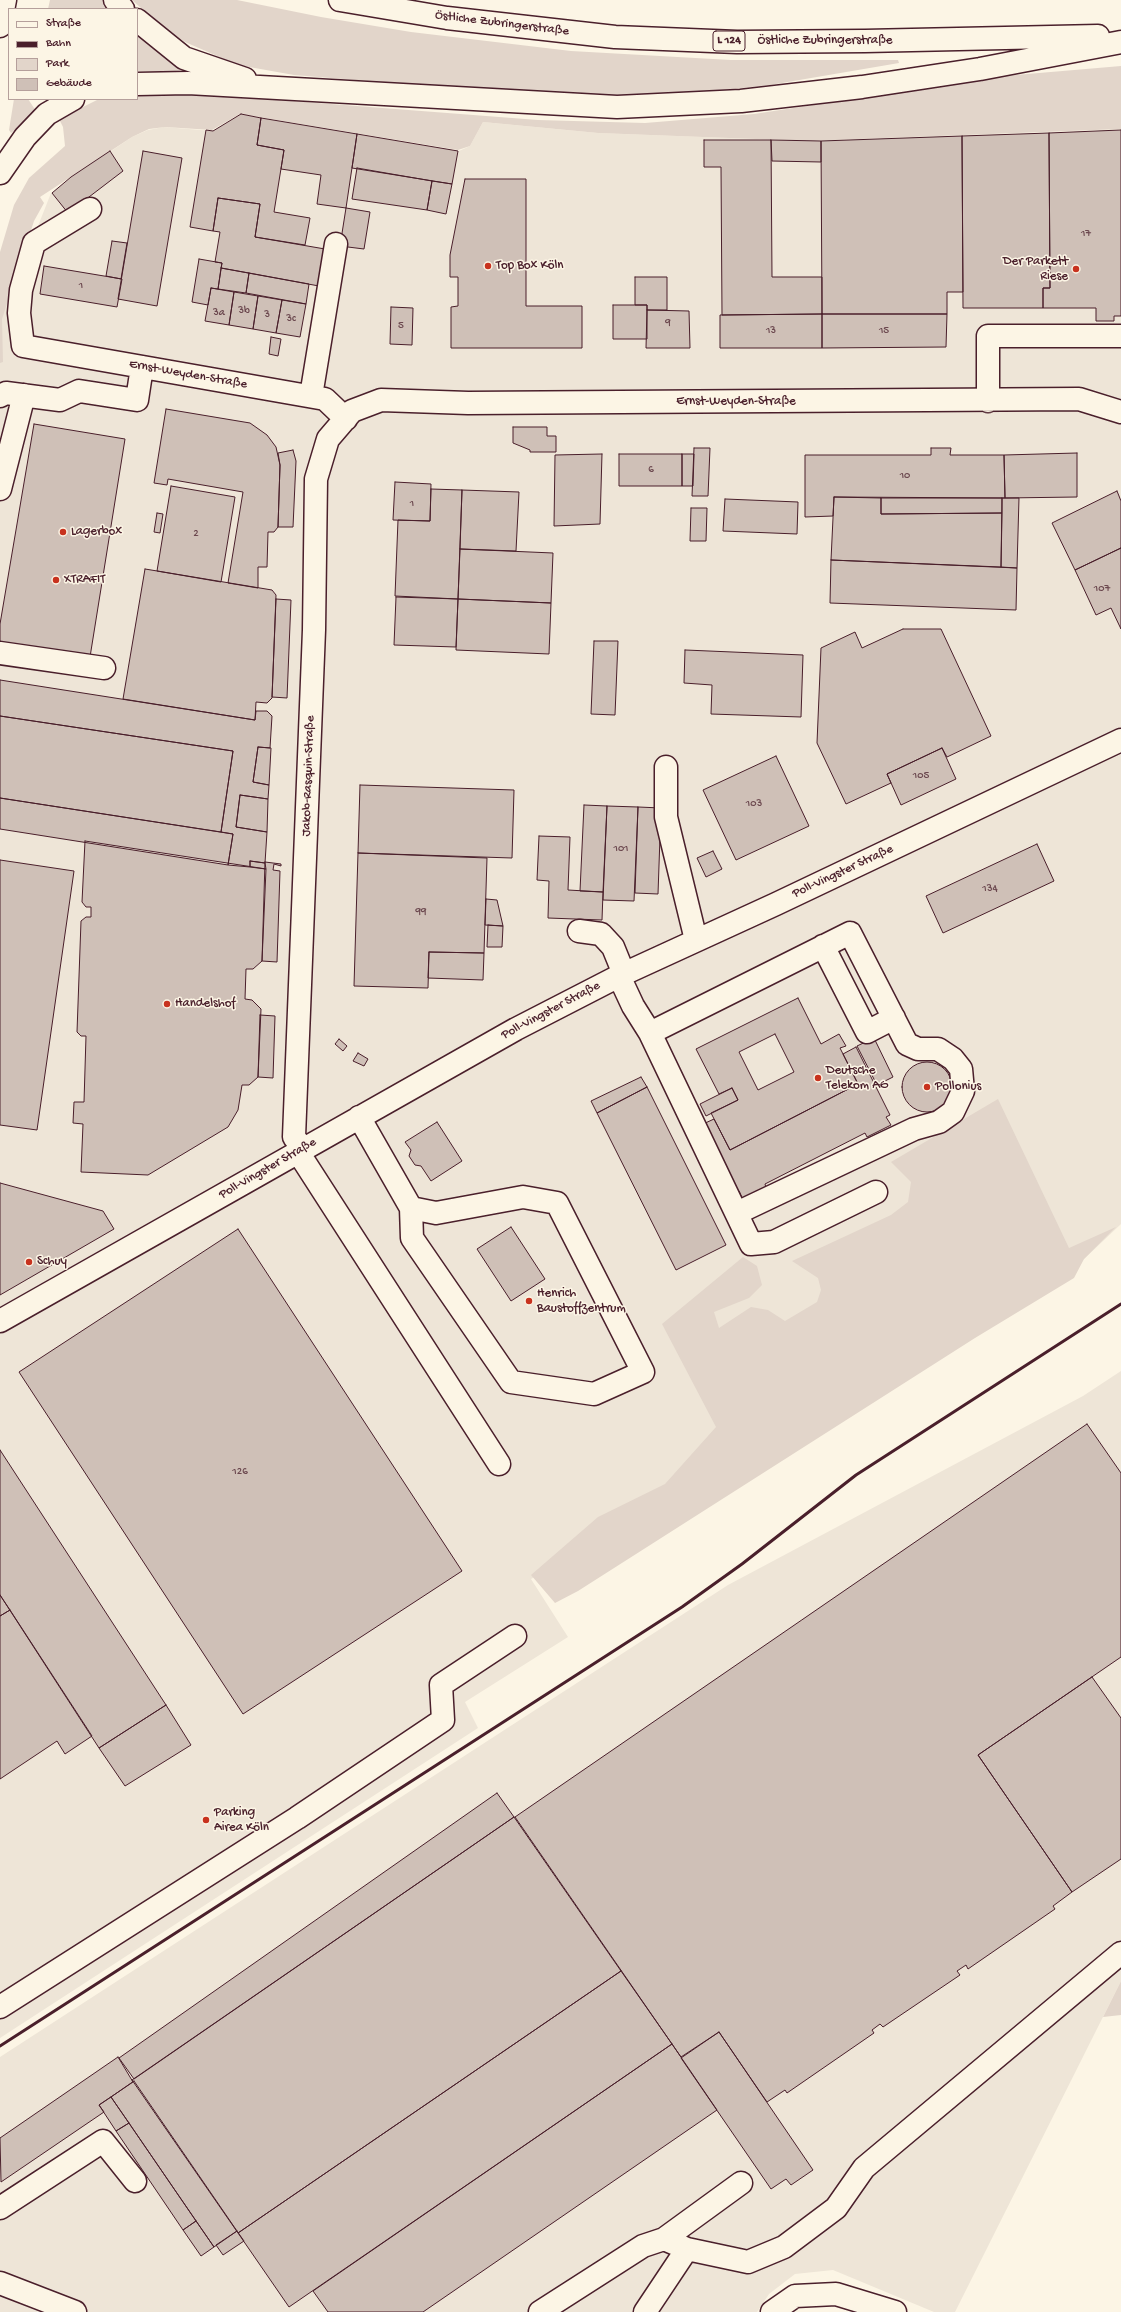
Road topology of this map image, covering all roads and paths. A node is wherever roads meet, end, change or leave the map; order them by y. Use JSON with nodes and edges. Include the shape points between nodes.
{"nodes":[{"id":1,"x":5,"y":0,"type":"edge"},
{"id":2,"x":115,"y":0,"type":"edge"},
{"id":3,"x":340,"y":0,"type":"edge"},
{"id":4,"x":122,"y":8,"type":"edge"},
{"id":5,"x":138,"y":21,"type":"edge"},
{"id":6,"x":0,"y":26,"type":"edge"},
{"id":7,"x":1121,"y":35,"type":"edge"},
{"id":8,"x":1121,"y":42,"type":"edge"},
{"id":9,"x":138,"y":84,"type":"edge"},
{"id":10,"x":293,"y":90,"type":"junction"},
{"id":11,"x":71,"y":100,"type":"edge"},
{"id":12,"x":0,"y":173,"type":"edge"},
{"id":13,"x":90,"y":209,"type":"dead end"},
{"id":14,"x":336,"y":244,"type":"dead end"},
{"id":15,"x":1121,"y":336,"type":"edge"},
{"id":16,"x":142,"y":367,"type":"junction"},
{"id":17,"x":24,"y":395,"type":"junction"},
{"id":18,"x":0,"y":396,"type":"edge"},
{"id":19,"x":311,"y":396,"type":"junction"},
{"id":20,"x":988,"y":401,"type":"junction"},
{"id":21,"x":1121,"y":412,"type":"edge"},
{"id":22,"x":349,"y":415,"type":"junction"},
{"id":23,"x":0,"y":489,"type":"edge"},
{"id":24,"x":0,"y":652,"type":"edge"},
{"id":25,"x":104,"y":668,"type":"dead end"},
{"id":26,"x":1121,"y":740,"type":"edge"},
{"id":27,"x":666,"y":767,"type":"dead end"},
{"id":28,"x":579,"y":931,"type":"dead end"},
{"id":29,"x":696,"y":940,"type":"junction"},
{"id":30,"x":823,"y":946,"type":"junction"},
{"id":31,"x":622,"y":975,"type":"junction"},
{"id":32,"x":894,"y":1018,"type":"junction"},
{"id":33,"x":650,"y":1033,"type":"junction"},
{"id":34,"x":359,"y":1117,"type":"junction"},
{"id":35,"x":301,"y":1150,"type":"junction"},
{"id":36,"x":876,"y":1192,"type":"dead end"},
{"id":37,"x":411,"y":1208,"type":"junction"},
{"id":38,"x":737,"y":1213,"type":"junction"},
{"id":39,"x":0,"y":1321,"type":"edge"},
{"id":40,"x":499,"y":1464,"type":"dead end"},
{"id":41,"x":515,"y":1636,"type":"dead end"},
{"id":42,"x":1121,"y":1953,"type":"edge"},
{"id":43,"x":0,"y":2007,"type":"edge"},
{"id":44,"x":135,"y":2181,"type":"dead end"},
{"id":45,"x":741,"y":2183,"type":"dead end"},
{"id":46,"x":0,"y":2208,"type":"edge"},
{"id":47,"x":664,"y":2239,"type":"junction"},
{"id":48,"x":687,"y":2249,"type":"junction"},
{"id":49,"x":0,"y":2283,"type":"edge"},
{"id":50,"x":75,"y":2312,"type":"edge"},
{"id":51,"x":540,"y":2312,"type":"edge"},
{"id":52,"x":645,"y":2312,"type":"edge"},
{"id":53,"x":772,"y":2312,"type":"edge"},
{"id":54,"x":895,"y":2312,"type":"edge"}],
"edges":[{"from":1,"to":6,"type":"main road"},
{"from":2,"to":4,"type":"main road"},
{"from":3,"to":7,"type":"main road","name":"Östliche Zubringerstraße","number":"L 124","via":[[447,18],[615,37],[737,42],[865,42]]},
{"from":5,"to":10,"type":"main road","via":[[184,58],[238,77]]},
{"from":8,"to":10,"type":"main road","via":[[886,84],[742,101],[617,107]]},
{"from":9,"to":10,"type":"main road","via":[[188,83]]},
{"from":11,"to":12,"type":"main road","via":[[47,114],[25,137]]},
{"from":13,"to":16,"type":"main road","name":"Ernst-Weyden-Straße","via":[[34,243],[19,305],[23,346]]},
{"from":14,"to":19,"type":"main road"},
{"from":15,"to":20,"type":"main road","via":[[988,336]]},
{"from":16,"to":17,"type":"main road","via":[[137,400],[79,391],[60,400]]},
{"from":16,"to":19,"type":"main road","name":"Ernst-Weyden-Straße"},
{"from":17,"to":18,"type":"main road","via":[[6,393]]},
{"from":17,"to":23,"type":"main road"},
{"from":19,"to":22,"type":"main road","name":"Ernst-Weyden-Straße","via":[[325,399]]},
{"from":20,"to":21,"type":"main road","name":"Ernst-Weyden-Straße","via":[[1079,399]]},
{"from":20,"to":22,"type":"main road","name":"Ernst-Weyden-Straße","via":[[468,403],[381,400]]},
{"from":22,"to":35,"type":"main road","name":"Jakob-Rasquin-Straße","via":[[328,439],[316,479],[314,630],[294,1137]]},
{"from":24,"to":25,"type":"main road"},
{"from":26,"to":29,"type":"main road","name":"Poll-Vingster Straße"},
{"from":27,"to":29,"type":"main road","via":[[666,817]]},
{"from":28,"to":31,"type":"main road","via":[[601,934],[612,947]]},
{"from":29,"to":31,"type":"main road","name":"Poll-Vingster Straße"},
{"from":30,"to":32,"type":"main road","via":[[850,933]]},
{"from":30,"to":32,"type":"main road","via":[[867,1032]]},
{"from":30,"to":33,"type":"main road"},
{"from":31,"to":33,"type":"main road","via":[[633,1006]]},
{"from":31,"to":34,"type":"main road","name":"Poll-Vingster Straße","via":[[516,1029]]},
{"from":32,"to":38,"type":"main road","via":[[907,1044],[918,1049],[938,1049],[961,1068],[964,1091],[953,1112],[939,1122],[914,1129]]},
{"from":33,"to":38,"type":"main road"},
{"from":34,"to":35,"type":"main road","name":"Poll-Vingster Straße"},
{"from":34,"to":37,"type":"main road"},
{"from":35,"to":39,"type":"main road","name":"Poll-Vingster Straße"},
{"from":35,"to":40,"type":"main road","name":"Jakob-Rasquin-Straße"},
{"from":36,"to":38,"type":"main road","via":[[774,1242],[751,1244]]},
{"from":37,"to":37,"type":"main road","via":[[436,1213],[523,1197],[557,1203],[643,1372],[594,1394],[511,1382],[412,1238]]},
{"from":41,"to":43,"type":"main road","via":[[442,1685],[443,1720],[296,1818]]},
{"from":42,"to":48,"type":"main road","via":[[864,2168],[836,2208],[784,2247],[748,2262]]},
{"from":44,"to":46,"type":"main road","via":[[104,2141]]},
{"from":45,"to":47,"type":"main road"},
{"from":47,"to":48,"type":"main road"},
{"from":47,"to":51,"type":"main road","via":[[643,2246]]},
{"from":48,"to":52,"type":"main road"},
{"from":49,"to":50,"type":"main road"},
{"from":53,"to":54,"type":"main road","via":[[795,2296],[836,2294]]}]}
